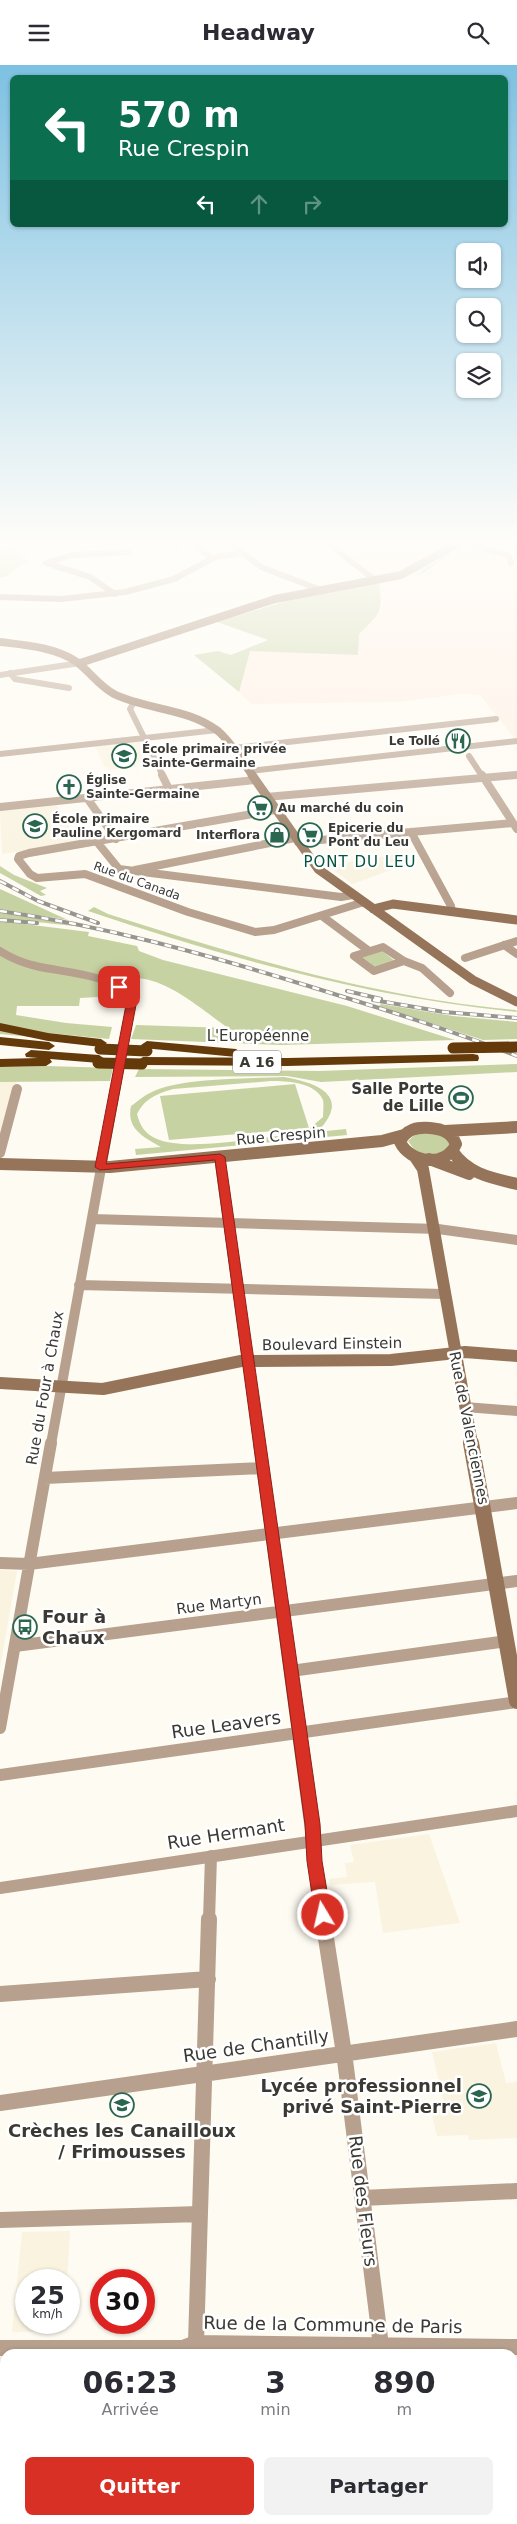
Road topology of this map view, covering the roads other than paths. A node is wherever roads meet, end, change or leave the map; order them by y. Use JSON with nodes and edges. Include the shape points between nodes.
{"nodes":[{"id":1,"x":72,"y":660,"type":"edge"},
{"id":2,"x":90,"y":660,"type":"edge"},
{"id":3,"x":80,"y":663,"type":"junction"},
{"id":4,"x":10,"y":673,"type":"junction"},
{"id":5,"x":0,"y":675,"type":"edge"},
{"id":6,"x":70,"y":688,"type":"dead end"},
{"id":7,"x":134,"y":702,"type":"junction"},
{"id":8,"x":496,"y":719,"type":"dead end"},
{"id":9,"x":217,"y":730,"type":"junction"},
{"id":10,"x":144,"y":738,"type":"junction"},
{"id":11,"x":517,"y":741,"type":"edge"},
{"id":12,"x":233,"y":748,"type":"junction"},
{"id":13,"x":0,"y":754,"type":"edge"},
{"id":14,"x":469,"y":756,"type":"dead end"},
{"id":15,"x":249,"y":771,"type":"junction"},
{"id":16,"x":517,"y":775,"type":"edge"},
{"id":17,"x":483,"y":778,"type":"junction"},
{"id":18,"x":255,"y":780,"type":"junction"},
{"id":19,"x":168,"y":789,"type":"junction"},
{"id":20,"x":266,"y":797,"type":"junction"},
{"id":21,"x":87,"y":798,"type":"junction"},
{"id":22,"x":0,"y":807,"type":"edge"},
{"id":23,"x":276,"y":810,"type":"junction"},
{"id":24,"x":515,"y":826,"type":"edge"},
{"id":25,"x":410,"y":832,"type":"junction"},
{"id":26,"x":116,"y":839,"type":"junction"},
{"id":27,"x":296,"y":840,"type":"junction"},
{"id":28,"x":97,"y":842,"type":"junction"},
{"id":29,"x":132,"y":871,"type":"junction"},
{"id":30,"x":353,"y":895,"type":"junction"},
{"id":31,"x":364,"y":902,"type":"junction"},
{"id":32,"x":373,"y":909,"type":"junction"},
{"id":33,"x":452,"y":911,"type":"junction"},
{"id":34,"x":322,"y":916,"type":"junction"},
{"id":35,"x":517,"y":919,"type":"edge"},
{"id":36,"x":517,"y":941,"type":"edge"},
{"id":37,"x":504,"y":945,"type":"junction"},
{"id":38,"x":0,"y":951,"type":"edge"},
{"id":39,"x":369,"y":951,"type":"junction"},
{"id":40,"x":517,"y":954,"type":"edge"},
{"id":41,"x":465,"y":958,"type":"dead end"},
{"id":42,"x":404,"y":961,"type":"junction"},
{"id":43,"x":450,"y":993,"type":"dead end"},
{"id":44,"x":517,"y":1001,"type":"edge"},
{"id":45,"x":0,"y":1027,"type":"edge"},
{"id":46,"x":0,"y":1041,"type":"edge"},
{"id":47,"x":517,"y":1047,"type":"edge"},
{"id":48,"x":0,"y":1051,"type":"edge"},
{"id":49,"x":99,"y":1054,"type":"junction"},
{"id":50,"x":145,"y":1055,"type":"junction"},
{"id":51,"x":517,"y":1056,"type":"edge"},
{"id":52,"x":236,"y":1058,"type":"junction"},
{"id":53,"x":0,"y":1063,"type":"edge"},
{"id":54,"x":18,"y":1089,"type":"dead end"},
{"id":55,"x":517,"y":1127,"type":"edge"},
{"id":56,"x":505,"y":1129,"type":"junction"},
{"id":57,"x":445,"y":1131,"type":"junction"},
{"id":58,"x":404,"y":1135,"type":"junction"},
{"id":59,"x":345,"y":1145,"type":"junction"},
{"id":60,"x":455,"y":1148,"type":"junction"},
{"id":61,"x":0,"y":1153,"type":"edge"},
{"id":62,"x":410,"y":1154,"type":"junction"},
{"id":63,"x":220,"y":1157,"type":"junction"},
{"id":64,"x":428,"y":1159,"type":"junction"},
{"id":65,"x":0,"y":1163,"type":"edge"},
{"id":66,"x":100,"y":1167,"type":"junction"},
{"id":67,"x":496,"y":1179,"type":"junction"},
{"id":68,"x":517,"y":1184,"type":"edge"},
{"id":69,"x":92,"y":1219,"type":"junction"},
{"id":70,"x":228,"y":1223,"type":"junction"},
{"id":71,"x":433,"y":1229,"type":"junction"},
{"id":72,"x":517,"y":1240,"type":"edge"},
{"id":73,"x":79,"y":1285,"type":"junction"},
{"id":74,"x":237,"y":1289,"type":"junction"},
{"id":75,"x":444,"y":1294,"type":"junction"},
{"id":76,"x":455,"y":1353,"type":"junction"},
{"id":77,"x":517,"y":1355,"type":"edge"},
{"id":78,"x":246,"y":1361,"type":"junction"},
{"id":79,"x":0,"y":1383,"type":"edge"},
{"id":80,"x":61,"y":1387,"type":"junction"},
{"id":81,"x":465,"y":1407,"type":"junction"},
{"id":82,"x":517,"y":1411,"type":"edge"},
{"id":83,"x":262,"y":1469,"type":"junction"},
{"id":84,"x":45,"y":1478,"type":"junction"},
{"id":85,"x":517,"y":1503,"type":"edge"},
{"id":86,"x":484,"y":1507,"type":"junction"},
{"id":87,"x":271,"y":1533,"type":"junction"},
{"id":88,"x":0,"y":1563,"type":"edge"},
{"id":89,"x":29,"y":1565,"type":"junction"},
{"id":90,"x":517,"y":1581,"type":"edge"},
{"id":91,"x":498,"y":1583,"type":"junction"},
{"id":92,"x":282,"y":1612,"type":"junction"},
{"id":93,"x":507,"y":1641,"type":"junction"},
{"id":94,"x":15,"y":1646,"type":"junction"},
{"id":95,"x":291,"y":1671,"type":"junction"},
{"id":96,"x":517,"y":1701,"type":"edge"},
{"id":97,"x":0,"y":1728,"type":"edge"},
{"id":98,"x":299,"y":1733,"type":"junction"},
{"id":99,"x":0,"y":1775,"type":"edge"},
{"id":100,"x":517,"y":1811,"type":"edge"},
{"id":101,"x":313,"y":1840,"type":"junction"},
{"id":102,"x":211,"y":1856,"type":"junction"},
{"id":103,"x":0,"y":1888,"type":"edge"},
{"id":104,"x":208,"y":1979,"type":"junction"},
{"id":105,"x":0,"y":1994,"type":"edge"},
{"id":106,"x":517,"y":2029,"type":"edge"},
{"id":107,"x":344,"y":2052,"type":"junction"},
{"id":108,"x":205,"y":2072,"type":"junction"},
{"id":109,"x":0,"y":2103,"type":"edge"},
{"id":110,"x":517,"y":2191,"type":"edge"},
{"id":111,"x":362,"y":2198,"type":"junction"},
{"id":112,"x":200,"y":2214,"type":"junction"},
{"id":113,"x":0,"y":2220,"type":"edge"},
{"id":114,"x":196,"y":2343,"type":"junction"},
{"id":115,"x":517,"y":2347,"type":"edge"},
{"id":116,"x":0,"y":2348,"type":"edge"},
{"id":117,"x":381,"y":2349,"type":"edge"}],
"edges":[{"from":1,"to":3,"type":"main road"},
{"from":2,"to":3,"type":"main road"},
{"from":3,"to":4,"type":"street"},
{"from":3,"to":7,"type":"main road","via":[[102,687]]},
{"from":4,"to":5,"type":"street"},
{"from":4,"to":6,"type":"street","via":[[16,679]]},
{"from":7,"to":9,"type":"main road","via":[[189,716]]},
{"from":7,"to":10,"type":"street","via":[[130,709]]},
{"from":8,"to":12,"type":"street"},
{"from":9,"to":10,"type":"street"},
{"from":9,"to":12,"type":"main road"},
{"from":10,"to":13,"type":"street"},
{"from":10,"to":19,"type":"street"},
{"from":11,"to":15,"type":"street"},
{"from":12,"to":15,"type":"main road"},
{"from":14,"to":17,"type":"street"},
{"from":15,"to":18,"type":"main road"},
{"from":16,"to":17,"type":"street"},
{"from":17,"to":20,"type":"street"},
{"from":17,"to":24,"type":"street"},
{"from":18,"to":19,"type":"street"},
{"from":18,"to":20,"type":"main road"},
{"from":19,"to":21,"type":"street"},
{"from":20,"to":23,"type":"main road"},
{"from":21,"to":22,"type":"street"},
{"from":21,"to":26,"type":"street"},
{"from":23,"to":26,"type":"street","name":"Rue du Canada"},
{"from":23,"to":27,"type":"main road"},
{"from":24,"to":25,"type":"street"},
{"from":25,"to":27,"type":"street"},
{"from":25,"to":33,"type":"street"},
{"from":26,"to":28,"type":"street","name":"Rue du Canada"},
{"from":27,"to":29,"type":"street"},
{"from":27,"to":30,"type":"main road","via":[[318,869]]},
{"from":28,"to":29,"type":"street","via":[[119,869]]},
{"from":28,"to":34,"type":"street","name":"Rue du Canada","via":[[29,853],[18,859],[37,878],[85,874],[246,930],[270,931]]},
{"from":29,"to":30,"type":"street","via":[[341,897]]},
{"from":30,"to":31,"type":"main road"},
{"from":31,"to":32,"type":"main road"},
{"from":31,"to":34,"type":"street","name":"Rue du Canada"},
{"from":32,"to":33,"type":"main road","via":[[393,904]]},
{"from":32,"to":44,"type":"main road","via":[[480,984]]},
{"from":33,"to":35,"type":"main road"},
{"from":34,"to":39,"type":"street"},
{"from":36,"to":37,"type":"street"},
{"from":37,"to":40,"type":"street"},
{"from":37,"to":41,"type":"street"},
{"from":38,"to":66,"type":"street","name":"Rue du Four à Chaux","via":[[35,965],[105,981],[129,994],[131,1005]]},
{"from":39,"to":42,"type":"street","via":[[383,947]]},
{"from":39,"to":42,"type":"street","via":[[354,956],[374,971]]},
{"from":42,"to":43,"type":"street","via":[[426,970]]},
{"from":45,"to":49,"type":"highway","via":[[48,1037]]},
{"from":46,"to":49,"type":"highway"},
{"from":47,"to":52,"type":"highway","name":"L'Européenne","number":"A 16","bridge":true},
{"from":48,"to":49,"type":"highway"},
{"from":49,"to":50,"type":"highway","bridge":true},
{"from":49,"to":50,"type":"highway"},
{"from":49,"to":53,"type":"highway"},
{"from":50,"to":52,"type":"highway"},
{"from":50,"to":52,"type":"highway"},
{"from":51,"to":52,"type":"highway","name":"L'Européenne","number":"A 16"},
{"from":54,"to":61,"type":"street"},
{"from":55,"to":56,"type":"main road"},
{"from":56,"to":57,"type":"main road","name":"Rue Crespin"},
{"from":56,"to":60,"type":"main road","via":[[473,1134]]},
{"from":57,"to":58,"type":"main road","name":"Rue Crespin","via":[[422,1128]]},
{"from":57,"to":60,"type":"main road","via":[[453,1136]]},
{"from":58,"to":59,"type":"main road","name":"Rue Crespin"},
{"from":58,"to":62,"type":"main road","name":"Rue de Valenciennes","via":[[400,1143]]},
{"from":59,"to":62,"type":"main road","name":"Rue Crespin"},
{"from":59,"to":63,"type":"main road","name":"Rue Crespin"},
{"from":60,"to":64,"type":"main road","via":[[442,1158]]},
{"from":60,"to":67,"type":"main road","via":[[458,1161],[465,1168]]},
{"from":62,"to":64,"type":"main road","name":"Rue Crespin"},
{"from":62,"to":71,"type":"main road","name":"Rue de Valenciennes","via":[[423,1169]]},
{"from":63,"to":66,"type":"main road","name":"Rue Crespin"},
{"from":63,"to":70,"type":"street","name":"Rue des Fleurs"},
{"from":64,"to":67,"type":"main road","via":[[461,1172]]},
{"from":65,"to":66,"type":"main road","name":"Rue Crespin"},
{"from":66,"to":69,"type":"street","name":"Rue du Four à Chaux"},
{"from":67,"to":68,"type":"main road"},
{"from":69,"to":70,"type":"street"},
{"from":69,"to":73,"type":"street","name":"Rue du Four à Chaux"},
{"from":70,"to":71,"type":"street"},
{"from":70,"to":74,"type":"street","name":"Rue des Fleurs"},
{"from":71,"to":72,"type":"street"},
{"from":71,"to":75,"type":"main road","name":"Rue de Valenciennes"},
{"from":73,"to":74,"type":"street"},
{"from":73,"to":80,"type":"street","name":"Rue du Four à Chaux"},
{"from":74,"to":75,"type":"street"},
{"from":74,"to":78,"type":"street","name":"Rue des Fleurs"},
{"from":75,"to":76,"type":"main road","name":"Rue de Valenciennes"},
{"from":76,"to":77,"type":"main road","name":"Boulevard Einstein"},
{"from":76,"to":78,"type":"main road","name":"Boulevard Einstein","via":[[392,1360]]},
{"from":76,"to":81,"type":"main road","name":"Rue de Valenciennes"},
{"from":78,"to":80,"type":"main road","name":"Boulevard Einstein","via":[[106,1389]]},
{"from":78,"to":83,"type":"street","name":"Rue des Fleurs"},
{"from":79,"to":80,"type":"main road","name":"Boulevard Einstein"},
{"from":80,"to":84,"type":"street","name":"Rue du Four à Chaux"},
{"from":81,"to":82,"type":"street"},
{"from":81,"to":86,"type":"main road","name":"Rue de Valenciennes"},
{"from":83,"to":84,"type":"street"},
{"from":83,"to":87,"type":"street","name":"Rue des Fleurs"},
{"from":84,"to":89,"type":"street","name":"Rue du Four à Chaux"},
{"from":85,"to":86,"type":"street"},
{"from":86,"to":87,"type":"street"},
{"from":86,"to":91,"type":"main road","name":"Rue de Valenciennes"},
{"from":87,"to":89,"type":"street"},
{"from":87,"to":92,"type":"street","name":"Rue des Fleurs"},
{"from":88,"to":89,"type":"street"},
{"from":89,"to":94,"type":"street","name":"Rue du Four à Chaux"},
{"from":90,"to":91,"type":"street","name":"Rue Martyn"},
{"from":91,"to":92,"type":"street","name":"Rue Martyn"},
{"from":91,"to":93,"type":"main road","name":"Rue de Valenciennes"},
{"from":92,"to":94,"type":"street","name":"Rue Martyn"},
{"from":92,"to":95,"type":"street","name":"Rue des Fleurs"},
{"from":93,"to":95,"type":"street"},
{"from":93,"to":96,"type":"main road","name":"Rue de Valenciennes"},
{"from":94,"to":97,"type":"street","name":"Rue du Four à Chaux"},
{"from":95,"to":98,"type":"street","name":"Rue des Fleurs"},
{"from":96,"to":98,"type":"street","name":"Rue Leavers"},
{"from":98,"to":99,"type":"street","name":"Rue Leavers"},
{"from":98,"to":101,"type":"street","name":"Rue des Fleurs"},
{"from":100,"to":101,"type":"street","name":"Rue Hermant"},
{"from":101,"to":102,"type":"street","name":"Rue Hermant"},
{"from":101,"to":107,"type":"street","name":"Rue des Fleurs"},
{"from":102,"to":103,"type":"street","name":"Rue Hermant"},
{"from":102,"to":104,"type":"street"},
{"from":104,"to":105,"type":"street"},
{"from":104,"to":108,"type":"street"},
{"from":106,"to":107,"type":"street","name":"Rue de Chantilly"},
{"from":107,"to":108,"type":"street","name":"Rue de Chantilly"},
{"from":107,"to":111,"type":"street","name":"Rue des Fleurs"},
{"from":108,"to":109,"type":"street","name":"Rue de Chantilly"},
{"from":108,"to":112,"type":"street"},
{"from":110,"to":111,"type":"street"},
{"from":111,"to":117,"type":"street","name":"Rue des Fleurs"},
{"from":112,"to":113,"type":"street"},
{"from":112,"to":114,"type":"street"},
{"from":114,"to":116,"type":"street","name":"Rue de la Commune de Paris","via":[[183,2348]]},
{"from":114,"to":117,"type":"street","name":"Rue de la Commune de Paris"},
{"from":115,"to":117,"type":"street","name":"Rue de la Commune de Paris"}]}
